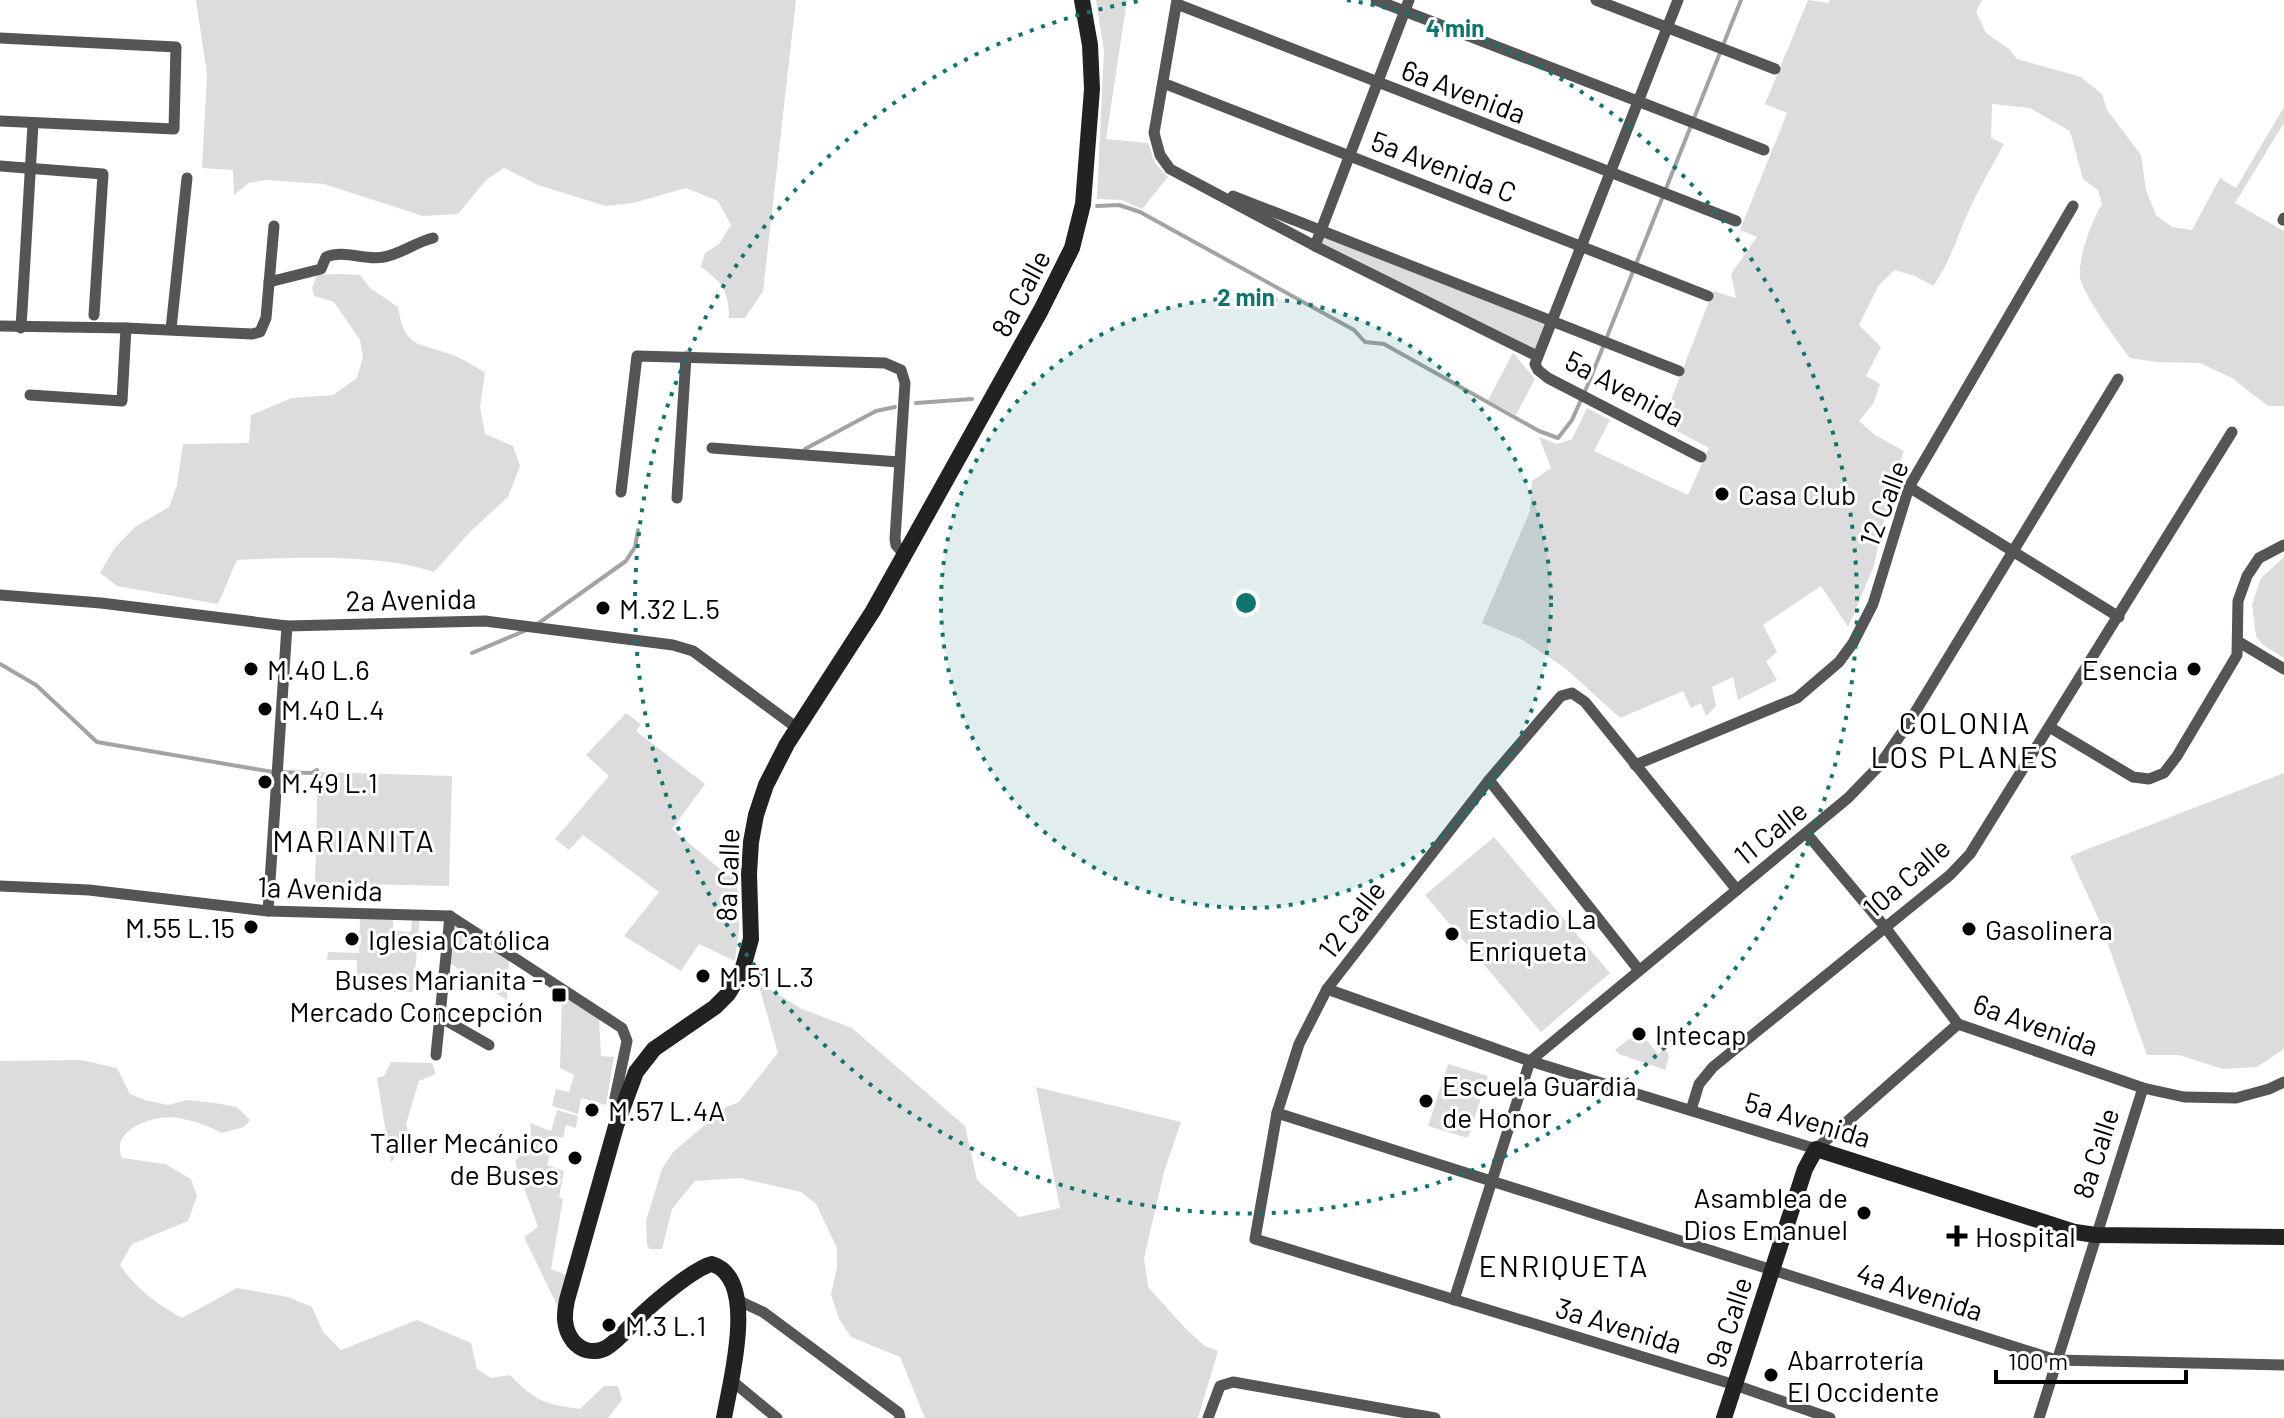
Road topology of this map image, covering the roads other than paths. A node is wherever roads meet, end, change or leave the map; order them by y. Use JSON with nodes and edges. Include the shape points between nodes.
{"nodes":[{"id":1,"x":1082,"y":0,"type":"edge"},
{"id":2,"x":1376,"y":0,"type":"edge"},
{"id":3,"x":1596,"y":0,"type":"edge"},
{"id":4,"x":1678,"y":0,"type":"edge"},
{"id":5,"x":1177,"y":2,"type":"edge"},
{"id":6,"x":1407,"y":6,"type":"edge"},
{"id":7,"x":1667,"y":28,"type":"junction"},
{"id":8,"x":0,"y":38,"type":"edge"},
{"id":9,"x":1775,"y":69,"type":"dead end"},
{"id":10,"x":1163,"y":83,"type":"junction"},
{"id":11,"x":1377,"y":84,"type":"junction"},
{"id":12,"x":1638,"y":101,"type":"junction"},
{"id":13,"x":0,"y":121,"type":"edge"},
{"id":14,"x":33,"y":124,"type":"junction"},
{"id":15,"x":1764,"y":150,"type":"dead end"},
{"id":16,"x":1350,"y":155,"type":"junction"},
{"id":17,"x":0,"y":166,"type":"edge"},
{"id":18,"x":31,"y":168,"type":"junction"},
{"id":19,"x":1610,"y":173,"type":"junction"},
{"id":20,"x":1184,"y":177,"type":"junction"},
{"id":21,"x":187,"y":178,"type":"dead end"},
{"id":22,"x":2073,"y":206,"type":"dead end"},
{"id":23,"x":1736,"y":221,"type":"dead end"},
{"id":24,"x":274,"y":226,"type":"dead end"},
{"id":25,"x":1321,"y":230,"type":"junction"},
{"id":26,"x":433,"y":238,"type":"dead end"},
{"id":27,"x":1315,"y":246,"type":"junction"},
{"id":28,"x":1581,"y":246,"type":"junction"},
{"id":29,"x":269,"y":282,"type":"junction"},
{"id":30,"x":1708,"y":296,"type":"dead end"},
{"id":31,"x":94,"y":315,"type":"dead end"},
{"id":32,"x":1552,"y":319,"type":"junction"},
{"id":33,"x":0,"y":326,"type":"edge"},
{"id":34,"x":21,"y":328,"type":"junction"},
{"id":35,"x":126,"y":328,"type":"junction"},
{"id":36,"x":171,"y":329,"type":"junction"},
{"id":37,"x":1537,"y":356,"type":"junction"},
{"id":38,"x":686,"y":357,"type":"junction"},
{"id":39,"x":1679,"y":371,"type":"dead end"},
{"id":40,"x":2118,"y":379,"type":"dead end"},
{"id":41,"x":30,"y":395,"type":"dead end"},
{"id":42,"x":2232,"y":432,"type":"dead end"},
{"id":43,"x":712,"y":448,"type":"dead end"},
{"id":44,"x":1701,"y":457,"type":"dead end"},
{"id":45,"x":899,"y":462,"type":"junction"},
{"id":46,"x":1909,"y":487,"type":"junction"},
{"id":47,"x":621,"y":492,"type":"dead end"},
{"id":48,"x":677,"y":498,"type":"dead end"},
{"id":49,"x":2284,"y":545,"type":"edge"},
{"id":50,"x":2014,"y":552,"type":"junction"},
{"id":51,"x":904,"y":554,"type":"junction"},
{"id":52,"x":0,"y":595,"type":"edge"},
{"id":53,"x":2119,"y":617,"type":"junction"},
{"id":54,"x":287,"y":626,"type":"junction"},
{"id":55,"x":2239,"y":642,"type":"junction"},
{"id":56,"x":2284,"y":669,"type":"edge"},
{"id":57,"x":797,"y":728,"type":"junction"},
{"id":58,"x":2051,"y":728,"type":"junction"},
{"id":59,"x":1635,"y":765,"type":"junction"},
{"id":60,"x":1489,"y":780,"type":"junction"},
{"id":61,"x":1807,"y":834,"type":"junction"},
{"id":62,"x":0,"y":886,"type":"edge"},
{"id":63,"x":1737,"y":890,"type":"junction"},
{"id":64,"x":268,"y":911,"type":"junction"},
{"id":65,"x":450,"y":916,"type":"junction"},
{"id":66,"x":1885,"y":927,"type":"junction"},
{"id":67,"x":1638,"y":969,"type":"junction"},
{"id":68,"x":1327,"y":989,"type":"junction"},
{"id":69,"x":440,"y":1017,"type":"junction"},
{"id":70,"x":1958,"y":1024,"type":"junction"},
{"id":71,"x":489,"y":1045,"type":"dead end"},
{"id":72,"x":436,"y":1055,"type":"dead end"},
{"id":73,"x":1530,"y":1061,"type":"junction"},
{"id":74,"x":2284,"y":1082,"type":"edge"},
{"id":75,"x":2143,"y":1088,"type":"junction"},
{"id":76,"x":1691,"y":1110,"type":"junction"},
{"id":77,"x":1277,"y":1113,"type":"junction"},
{"id":78,"x":620,"y":1116,"type":"junction"},
{"id":79,"x":1816,"y":1149,"type":"junction"},
{"id":80,"x":1494,"y":1181,"type":"junction"},
{"id":81,"x":2096,"y":1235,"type":"junction"},
{"id":82,"x":2284,"y":1237,"type":"edge"},
{"id":83,"x":1255,"y":1239,"type":"joint"},
{"id":84,"x":1772,"y":1269,"type":"junction"},
{"id":85,"x":737,"y":1300,"type":"junction"},
{"id":86,"x":1454,"y":1300,"type":"junction"},
{"id":87,"x":2056,"y":1360,"type":"junction"},
{"id":88,"x":2284,"y":1365,"type":"edge"},
{"id":89,"x":731,"y":1380,"type":"junction"},
{"id":90,"x":1735,"y":1385,"type":"junction"},
{"id":91,"x":899,"y":1415,"type":"edge"},
{"id":92,"x":724,"y":1418,"type":"edge"},
{"id":93,"x":777,"y":1418,"type":"edge"},
{"id":94,"x":1208,"y":1418,"type":"edge"},
{"id":95,"x":1435,"y":1418,"type":"edge"},
{"id":96,"x":1724,"y":1418,"type":"edge"},
{"id":97,"x":1830,"y":1418,"type":"edge"},
{"id":98,"x":2039,"y":1418,"type":"edge"}],
"edges":[{"from":1,"to":51,"type":"main road","name":"8a Calle","via":[[1092,89],[1076,237],[1053,288]]},
{"from":2,"to":6,"type":"street"},
{"from":3,"to":7,"type":"street"},
{"from":4,"to":7,"type":"street"},
{"from":5,"to":10,"type":"street"},
{"from":5,"to":11,"type":"street","name":"6a Avenida"},
{"from":6,"to":11,"type":"street"},
{"from":6,"to":12,"type":"street"},
{"from":7,"to":9,"type":"street"},
{"from":7,"to":12,"type":"street"},
{"from":8,"to":14,"type":"street","via":[[176,47],[174,129]]},
{"from":10,"to":16,"type":"street","name":"5a Avenida C"},
{"from":10,"to":20,"type":"street","via":[[1155,142],[1167,165]]},
{"from":11,"to":16,"type":"street"},
{"from":11,"to":19,"type":"street","name":"6a Avenida"},
{"from":12,"to":15,"type":"street"},
{"from":12,"to":19,"type":"street"},
{"from":13,"to":14,"type":"street"},
{"from":14,"to":18,"type":"street"},
{"from":16,"to":25,"type":"street"},
{"from":16,"to":28,"type":"street","name":"5a Avenida C"},
{"from":17,"to":18,"type":"street"},
{"from":18,"to":31,"type":"street","via":[[103,174]]},
{"from":18,"to":34,"type":"street"},
{"from":19,"to":23,"type":"street","name":"6a Avenida"},
{"from":19,"to":28,"type":"street"},
{"from":20,"to":25,"type":"street"},
{"from":20,"to":27,"type":"street"},
{"from":21,"to":36,"type":"street"},
{"from":22,"to":46,"type":"street","name":"12 Calle"},
{"from":24,"to":29,"type":"street"},
{"from":25,"to":27,"type":"street"},
{"from":25,"to":32,"type":"street"},
{"from":26,"to":29,"type":"street","via":[[383,258],[335,254],[310,274]]},
{"from":27,"to":37,"type":"street"},
{"from":28,"to":30,"type":"street","name":"5a Avenida C"},
{"from":28,"to":32,"type":"street"},
{"from":29,"to":36,"type":"street","via":[[260,332]]},
{"from":32,"to":37,"type":"street"},
{"from":32,"to":39,"type":"street"},
{"from":33,"to":34,"type":"street"},
{"from":34,"to":35,"type":"street"},
{"from":35,"to":36,"type":"street"},
{"from":35,"to":41,"type":"street","via":[[122,401]]},
{"from":37,"to":44,"type":"street","name":"5a Avenida","via":[[1540,373]]},
{"from":38,"to":45,"type":"street","via":[[873,361],[898,368],[906,389]]},
{"from":38,"to":47,"type":"street","via":[[637,356]]},
{"from":38,"to":48,"type":"street"},
{"from":40,"to":50,"type":"street","name":"11 Calle"},
{"from":42,"to":53,"type":"street","name":"10a Calle"},
{"from":43,"to":45,"type":"street"},
{"from":45,"to":51,"type":"street","via":[[895,539]]},
{"from":46,"to":50,"type":"street"},
{"from":46,"to":59,"type":"street","name":"12 Calle","via":[[1873,604],[1839,662],[1797,698]]},
{"from":49,"to":55,"type":"street","via":[[2259,558],[2243,584]]},
{"from":50,"to":53,"type":"street"},
{"from":50,"to":61,"type":"street","name":"11 Calle","via":[[1879,766]]},
{"from":51,"to":57,"type":"main road","name":"8a Calle"},
{"from":52,"to":54,"type":"street","name":"2a Avenida"},
{"from":53,"to":58,"type":"street","name":"10a Calle"},
{"from":54,"to":57,"type":"street","name":"2a Avenida","via":[[485,621],[690,649]]},
{"from":54,"to":64,"type":"street"},
{"from":55,"to":56,"type":"street"},
{"from":55,"to":58,"type":"street","via":[[2234,662],[2160,776],[2144,780],[2109,765]]},
{"from":57,"to":78,"type":"main road","name":"8a Calle","via":[[756,815],[750,857],[751,939],[742,971],[715,1007],[647,1055]]},
{"from":58,"to":66,"type":"street","name":"10a Calle","via":[[1970,854]]},
{"from":59,"to":60,"type":"street","name":"12 Calle","via":[[1572,693],[1561,696]]},
{"from":59,"to":63,"type":"street"},
{"from":60,"to":67,"type":"street"},
{"from":60,"to":68,"type":"street","name":"12 Calle"},
{"from":61,"to":63,"type":"street","name":"11 Calle"},
{"from":61,"to":66,"type":"street","name":"6a Avenida"},
{"from":62,"to":64,"type":"street","name":"1a Avenida","via":[[89,890]]},
{"from":63,"to":67,"type":"street","name":"11 Calle"},
{"from":64,"to":65,"type":"street","name":"1a Avenida"},
{"from":65,"to":69,"type":"street"},
{"from":65,"to":78,"type":"street","via":[[622,1028],[627,1041],[615,1098]]},
{"from":66,"to":70,"type":"street","name":"6a Avenida"},
{"from":66,"to":76,"type":"street","name":"10a Calle","via":[[1707,1073]]},
{"from":67,"to":73,"type":"street","name":"11 Calle"},
{"from":68,"to":73,"type":"street","name":"5a Avenida"},
{"from":68,"to":77,"type":"street","name":"12 Calle","via":[[1299,1044]]},
{"from":69,"to":71,"type":"street"},
{"from":69,"to":72,"type":"street"},
{"from":70,"to":75,"type":"street","name":"6a Avenida"},
{"from":70,"to":79,"type":"street","name":"9a Calle"},
{"from":73,"to":76,"type":"street","name":"5a Avenida"},
{"from":73,"to":80,"type":"street"},
{"from":74,"to":75,"type":"street","name":"6a Avenida","via":[[2236,1098],[2184,1097]]},
{"from":75,"to":81,"type":"street","name":"8a Calle"},
{"from":76,"to":79,"type":"street","name":"5a Avenida"},
{"from":77,"to":80,"type":"street","name":"4a Avenida"},
{"from":77,"to":83,"type":"street","name":"12 Calle"},
{"from":78,"to":85,"type":"main road","name":"8a Calle","via":[[565,1307],[572,1340],[589,1351],[606,1348],[651,1306],[709,1264],[725,1271]]},
{"from":79,"to":81,"type":"main road","name":"5a Avenida"},
{"from":79,"to":84,"type":"main road","name":"9a Calle"},
{"from":80,"to":84,"type":"street","name":"4a Avenida"},
{"from":80,"to":86,"type":"street"},
{"from":81,"to":82,"type":"main road","name":"5a Avenida"},
{"from":81,"to":87,"type":"street","name":"8a Calle"},
{"from":83,"to":86,"type":"street","name":"3a Avenida"},
{"from":84,"to":87,"type":"street","name":"4a Avenida"},
{"from":84,"to":90,"type":"main road","name":"9a Calle"},
{"from":85,"to":89,"type":"main road","name":"8a Calle"},
{"from":85,"to":91,"type":"street","via":[[763,1312]]},
{"from":86,"to":90,"type":"street","name":"3a Avenida"},
{"from":87,"to":88,"type":"street","name":"4a Avenida"},
{"from":87,"to":98,"type":"street","name":"8a Calle"},
{"from":89,"to":92,"type":"main road","name":"8a Calle"},
{"from":89,"to":93,"type":"street"},
{"from":90,"to":96,"type":"main road","name":"9a Calle"},
{"from":90,"to":97,"type":"street","name":"3a Avenida"},
{"from":94,"to":95,"type":"street","via":[[1220,1386],[1233,1382]]}]}
